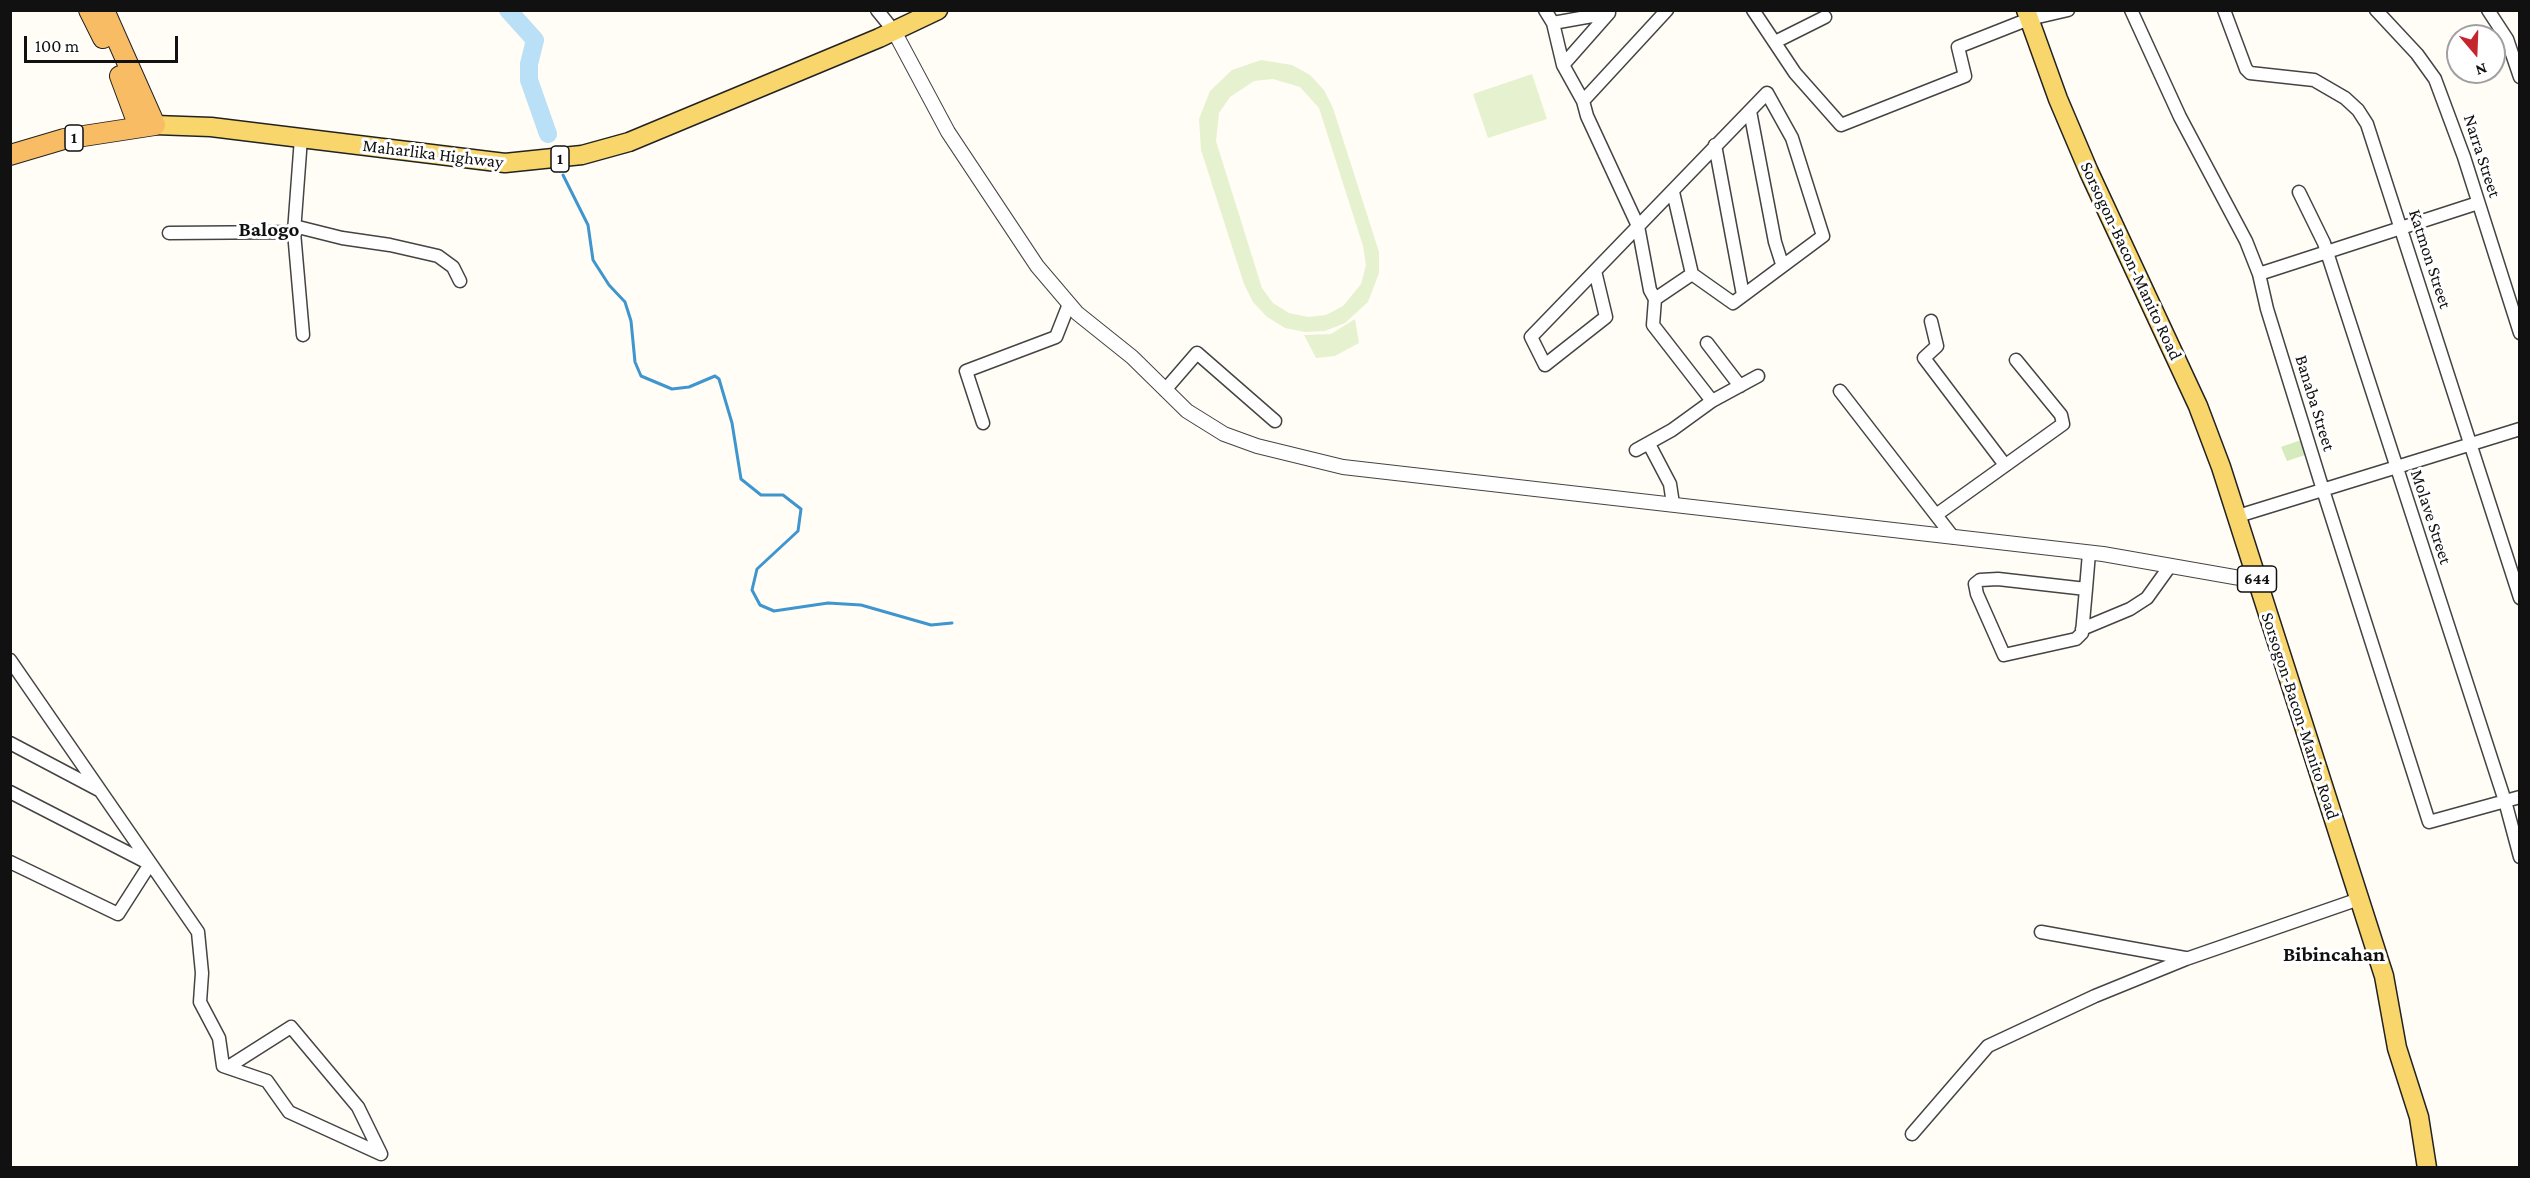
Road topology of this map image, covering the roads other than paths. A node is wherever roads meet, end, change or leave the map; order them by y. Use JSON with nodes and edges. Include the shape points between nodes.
{"nodes":[{"id":1,"x":89,"y":10,"type":"edge"},
{"id":2,"x":104,"y":10,"type":"edge"},
{"id":3,"x":876,"y":10,"type":"edge"},
{"id":4,"x":938,"y":10,"type":"edge"},
{"id":5,"x":1545,"y":10,"type":"edge"},
{"id":6,"x":1667,"y":10,"type":"edge"},
{"id":7,"x":1754,"y":10,"type":"edge"},
{"id":8,"x":2068,"y":10,"type":"edge"},
{"id":9,"x":2131,"y":10,"type":"edge"},
{"id":10,"x":2224,"y":10,"type":"edge"},
{"id":11,"x":2488,"y":10,"type":"edge"},
{"id":12,"x":2378,"y":11,"type":"edge"},
{"id":13,"x":1610,"y":12,"type":"edge"},
{"id":14,"x":1827,"y":13,"type":"edge"},
{"id":15,"x":2027,"y":15,"type":"edge"},
{"id":16,"x":1553,"y":23,"type":"junction"},
{"id":17,"x":894,"y":31,"type":"junction"},
{"id":18,"x":1775,"y":42,"type":"junction"},
{"id":19,"x":1563,"y":65,"type":"junction"},
{"id":20,"x":2520,"y":77,"type":"edge"},
{"id":21,"x":1582,"y":101,"type":"junction"},
{"id":22,"x":1750,"y":111,"type":"junction"},
{"id":23,"x":147,"y":126,"type":"junction"},
{"id":24,"x":300,"y":138,"type":"junction"},
{"id":25,"x":1715,"y":144,"type":"junction"},
{"id":26,"x":10,"y":155,"type":"edge"},
{"id":27,"x":1673,"y":192,"type":"junction"},
{"id":28,"x":2300,"y":192,"type":"dead end"},
{"id":29,"x":2478,"y":203,"type":"junction"},
{"id":30,"x":1638,"y":226,"type":"junction"},
{"id":31,"x":2402,"y":228,"type":"junction"},
{"id":32,"x":294,"y":229,"type":"junction"},
{"id":33,"x":169,"y":233,"type":"dead end"},
{"id":34,"x":2327,"y":252,"type":"junction"},
{"id":35,"x":1782,"y":264,"type":"junction"},
{"id":36,"x":1594,"y":271,"type":"junction"},
{"id":37,"x":1692,"y":274,"type":"junction"},
{"id":38,"x":2259,"y":274,"type":"junction"},
{"id":39,"x":460,"y":281,"type":"dead end"},
{"id":40,"x":1743,"y":296,"type":"junction"},
{"id":41,"x":1655,"y":298,"type":"junction"},
{"id":42,"x":1069,"y":304,"type":"junction"},
{"id":43,"x":1931,"y":321,"type":"dead end"},
{"id":44,"x":2520,"y":333,"type":"edge"},
{"id":45,"x":303,"y":335,"type":"dead end"},
{"id":46,"x":1707,"y":343,"type":"dead end"},
{"id":47,"x":2016,"y":360,"type":"dead end"},
{"id":48,"x":1758,"y":376,"type":"dead end"},
{"id":49,"x":1740,"y":386,"type":"junction"},
{"id":50,"x":1166,"y":390,"type":"junction"},
{"id":51,"x":1840,"y":391,"type":"dead end"},
{"id":52,"x":1712,"y":401,"type":"junction"},
{"id":53,"x":1275,"y":421,"type":"dead end"},
{"id":54,"x":983,"y":423,"type":"dead end"},
{"id":55,"x":2520,"y":429,"type":"edge"},
{"id":56,"x":1649,"y":444,"type":"junction"},
{"id":57,"x":2471,"y":445,"type":"junction"},
{"id":58,"x":1636,"y":450,"type":"dead end"},
{"id":59,"x":2005,"y":465,"type":"junction"},
{"id":60,"x":2396,"y":467,"type":"junction"},
{"id":61,"x":2323,"y":490,"type":"junction"},
{"id":62,"x":1673,"y":504,"type":"junction"},
{"id":63,"x":1936,"y":515,"type":"junction"},
{"id":64,"x":2238,"y":516,"type":"junction"},
{"id":65,"x":1953,"y":537,"type":"junction"},
{"id":66,"x":2089,"y":553,"type":"junction"},
{"id":67,"x":2170,"y":566,"type":"junction"},
{"id":68,"x":2257,"y":581,"type":"junction"},
{"id":69,"x":2086,"y":589,"type":"junction"},
{"id":70,"x":2520,"y":598,"type":"edge"},
{"id":71,"x":2082,"y":629,"type":"junction"},
{"id":72,"x":10,"y":660,"type":"edge"},
{"id":73,"x":16,"y":677,"type":"edge"},
{"id":74,"x":10,"y":743,"type":"edge"},
{"id":75,"x":100,"y":791,"type":"junction"},
{"id":76,"x":10,"y":792,"type":"edge"},
{"id":77,"x":2520,"y":797,"type":"edge"},
{"id":78,"x":2505,"y":801,"type":"junction"},
{"id":79,"x":2520,"y":857,"type":"edge"},
{"id":80,"x":10,"y":862,"type":"edge"},
{"id":81,"x":150,"y":864,"type":"junction"},
{"id":82,"x":2359,"y":899,"type":"junction"},
{"id":83,"x":2041,"y":932,"type":"dead end"},
{"id":84,"x":2186,"y":959,"type":"junction"},
{"id":85,"x":228,"y":1067,"type":"junction"},
{"id":86,"x":1912,"y":1134,"type":"dead end"},
{"id":87,"x":2427,"y":1167,"type":"edge"}],
"edges":[{"from":1,"to":23,"type":"highway"},
{"from":2,"to":23,"type":"highway"},
{"from":3,"to":17,"type":"street"},
{"from":4,"to":17,"type":"main road","name":"Maharlika Highway","number":"1"},
{"from":5,"to":16,"type":"street"},
{"from":6,"to":21,"type":"street"},
{"from":7,"to":18,"type":"street"},
{"from":8,"to":15,"type":"street"},
{"from":9,"to":38,"type":"street","name":"Banaba Street"},
{"from":10,"to":31,"type":"street","name":"Katmon Street","via":[[2250,73],[2314,80],[2358,110],[2367,124]]},
{"from":11,"to":20,"type":"street","via":[[2507,39]]},
{"from":12,"to":29,"type":"street","name":"Narra Street","via":[[2435,80]]},
{"from":13,"to":16,"type":"street"},
{"from":13,"to":19,"type":"street"},
{"from":14,"to":18,"type":"street"},
{"from":15,"to":18,"type":"street","via":[[1958,47],[1965,76],[1841,125],[1795,73]]},
{"from":15,"to":64,"type":"main road","name":"Sorsogon-Bacon-Manito Road","number":"644","via":[[2089,172],[2198,406]]},
{"from":16,"to":19,"type":"street"},
{"from":17,"to":24,"type":"main road","name":"Maharlika Highway","number":"1","via":[[629,142],[582,155],[506,163]]},
{"from":17,"to":42,"type":"street","via":[[948,132],[1021,244]]},
{"from":19,"to":21,"type":"street"},
{"from":21,"to":30,"type":"street"},
{"from":22,"to":25,"type":"street"},
{"from":22,"to":35,"type":"street"},
{"from":22,"to":35,"type":"street","via":[[1767,93],[1792,138],[1823,236]]},
{"from":23,"to":24,"type":"main road","name":"Maharlika Highway","number":"1","via":[[211,127]]},
{"from":23,"to":26,"type":"highway","name":"Maharlika Highway","number":"1","via":[[64,139]]},
{"from":24,"to":32,"type":"street"},
{"from":25,"to":27,"type":"street"},
{"from":25,"to":40,"type":"street"},
{"from":27,"to":30,"type":"street"},
{"from":27,"to":37,"type":"street"},
{"from":28,"to":34,"type":"street","name":"Molave Street"},
{"from":29,"to":31,"type":"street"},
{"from":29,"to":44,"type":"street","name":"Narra Street"},
{"from":30,"to":36,"type":"street"},
{"from":30,"to":41,"type":"street","via":[[1650,290]]},
{"from":31,"to":34,"type":"street"},
{"from":31,"to":57,"type":"street","name":"Katmon Street"},
{"from":32,"to":33,"type":"street"},
{"from":32,"to":39,"type":"street","via":[[438,256],[453,267]]},
{"from":32,"to":45,"type":"street"},
{"from":34,"to":38,"type":"street"},
{"from":34,"to":60,"type":"street","name":"Molave Street"},
{"from":35,"to":40,"type":"street"},
{"from":36,"to":36,"type":"street","via":[[1531,337],[1545,365],[1606,317]]},
{"from":37,"to":40,"type":"street","via":[[1733,303]]},
{"from":37,"to":41,"type":"street"},
{"from":38,"to":61,"type":"street","name":"Banaba Street"},
{"from":41,"to":52,"type":"street","via":[[1653,325]]},
{"from":42,"to":50,"type":"street"},
{"from":42,"to":54,"type":"street","via":[[1056,337],[966,371]]},
{"from":43,"to":59,"type":"street","via":[[1938,342],[1935,351],[1924,358]]},
{"from":46,"to":49,"type":"street"},
{"from":47,"to":59,"type":"street","via":[[2064,420]]},
{"from":48,"to":49,"type":"street"},
{"from":49,"to":52,"type":"street"},
{"from":50,"to":53,"type":"street","via":[[1197,353]]},
{"from":50,"to":62,"type":"street","via":[[1187,411],[1224,434],[1257,446],[1343,466]]},
{"from":51,"to":63,"type":"street"},
{"from":52,"to":56,"type":"street"},
{"from":55,"to":57,"type":"street"},
{"from":56,"to":58,"type":"street"},
{"from":56,"to":62,"type":"street","via":[[1670,484]]},
{"from":57,"to":60,"type":"street"},
{"from":57,"to":70,"type":"street","name":"Katmon Street"},
{"from":59,"to":63,"type":"street"},
{"from":60,"to":61,"type":"street"},
{"from":60,"to":78,"type":"street","name":"Molave Street"},
{"from":61,"to":64,"type":"street"},
{"from":61,"to":78,"type":"street","name":"Banaba Street","via":[[2429,822]]},
{"from":62,"to":65,"type":"street"},
{"from":63,"to":65,"type":"street"},
{"from":64,"to":68,"type":"main road","name":"Sorsogon-Bacon-Manito Road","number":"644"},
{"from":65,"to":66,"type":"street"},
{"from":66,"to":67,"type":"street"},
{"from":66,"to":69,"type":"street"},
{"from":67,"to":68,"type":"street"},
{"from":67,"to":71,"type":"street","via":[[2147,598]]},
{"from":68,"to":82,"type":"main road","name":"Sorsogon-Bacon-Manito Road","number":"644"},
{"from":69,"to":71,"type":"street"},
{"from":69,"to":71,"type":"street","via":[[1998,579],[1975,584],[2004,655],[2076,639]]},
{"from":72,"to":73,"type":"street"},
{"from":73,"to":75,"type":"street"},
{"from":74,"to":75,"type":"street"},
{"from":75,"to":81,"type":"street"},
{"from":76,"to":81,"type":"street"},
{"from":77,"to":78,"type":"street"},
{"from":78,"to":79,"type":"street","name":"Molave Street"},
{"from":80,"to":81,"type":"street","via":[[118,914]]},
{"from":81,"to":85,"type":"street","via":[[198,932],[200,1002],[219,1038],[223,1066]]},
{"from":82,"to":84,"type":"street"},
{"from":82,"to":87,"type":"main road","name":"Sorsogon-Bacon-Manito Road","number":"644","via":[[2384,976],[2397,1048],[2418,1117]]},
{"from":83,"to":84,"type":"street"},
{"from":84,"to":86,"type":"street","via":[[1988,1046]]},
{"from":85,"to":85,"type":"street","via":[[267,1081],[289,1112],[381,1154],[358,1107],[291,1027]]}]}
